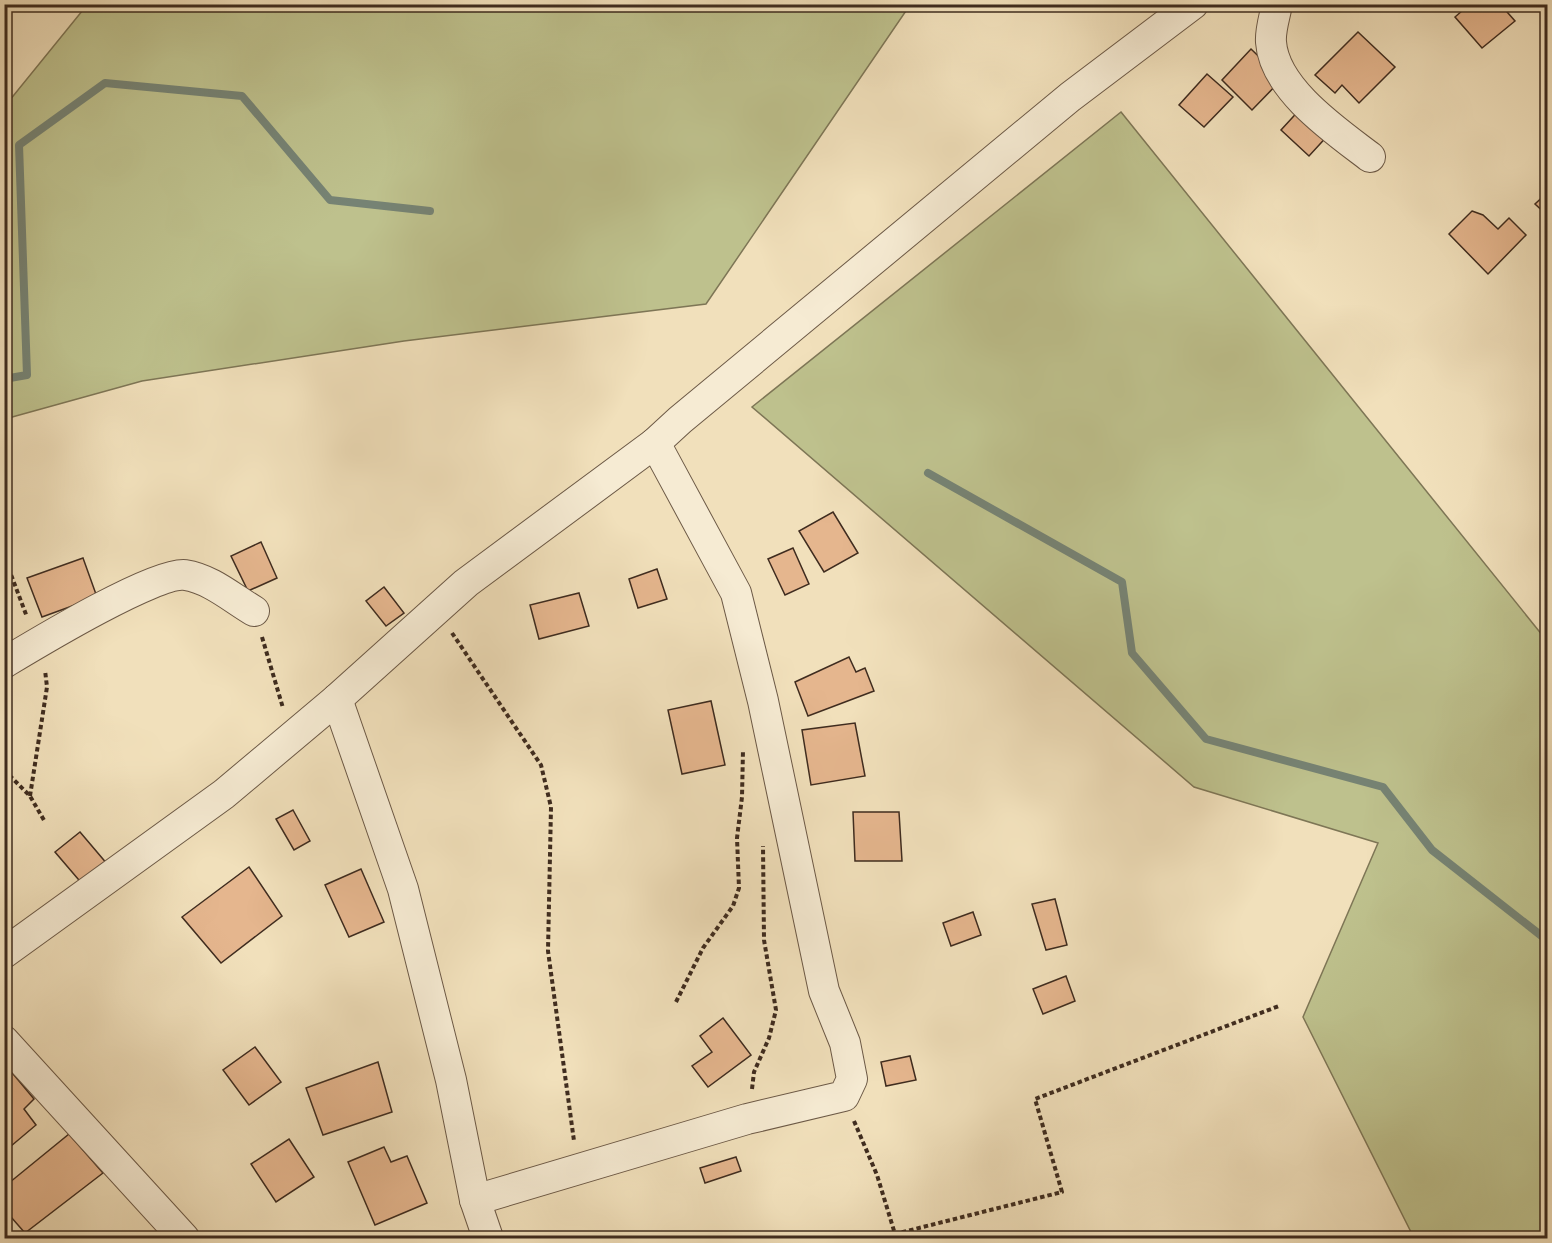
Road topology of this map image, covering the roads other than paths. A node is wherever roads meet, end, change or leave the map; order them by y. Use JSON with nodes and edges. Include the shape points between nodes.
{"nodes":[{"id":1,"x":1193,"y":4,"type":"edge"},
{"id":2,"x":1277,"y":4,"type":"edge"},
{"id":3,"x":1370,"y":157,"type":"dead end"},
{"id":4,"x":655,"y":443,"type":"junction"},
{"id":5,"x":254,"y":611,"type":"road end"},
{"id":6,"x":4,"y":663,"type":"edge"},
{"id":7,"x":337,"y":699,"type":"junction"},
{"id":8,"x":4,"y":953,"type":"edge"},
{"id":9,"x":4,"y":1041,"type":"edge"},
{"id":10,"x":475,"y":1200,"type":"junction"},
{"id":11,"x":184,"y":1239,"type":"edge"},
{"id":12,"x":488,"y":1239,"type":"edge"}],
"edges":[{"from":1,"to":4,"type":"street","via":[[1070,97]]},
{"from":2,"to":3,"type":"street","via":[[1271,42],[1278,66],[1305,104]]},
{"from":4,"to":7,"type":"street","via":[[466,583]]},
{"from":4,"to":10,"type":"street","via":[[736,593],[763,701],[824,991],[845,1043],[852,1079],[844,1096],[747,1119]]},
{"from":5,"to":6,"type":"street","via":[[204,579],[182,574],[124,596]]},
{"from":7,"to":8,"type":"street","via":[[224,794]]},
{"from":7,"to":10,"type":"street","via":[[403,889],[451,1080]]},
{"from":9,"to":11,"type":"street"},
{"from":10,"to":12,"type":"street"}]}
